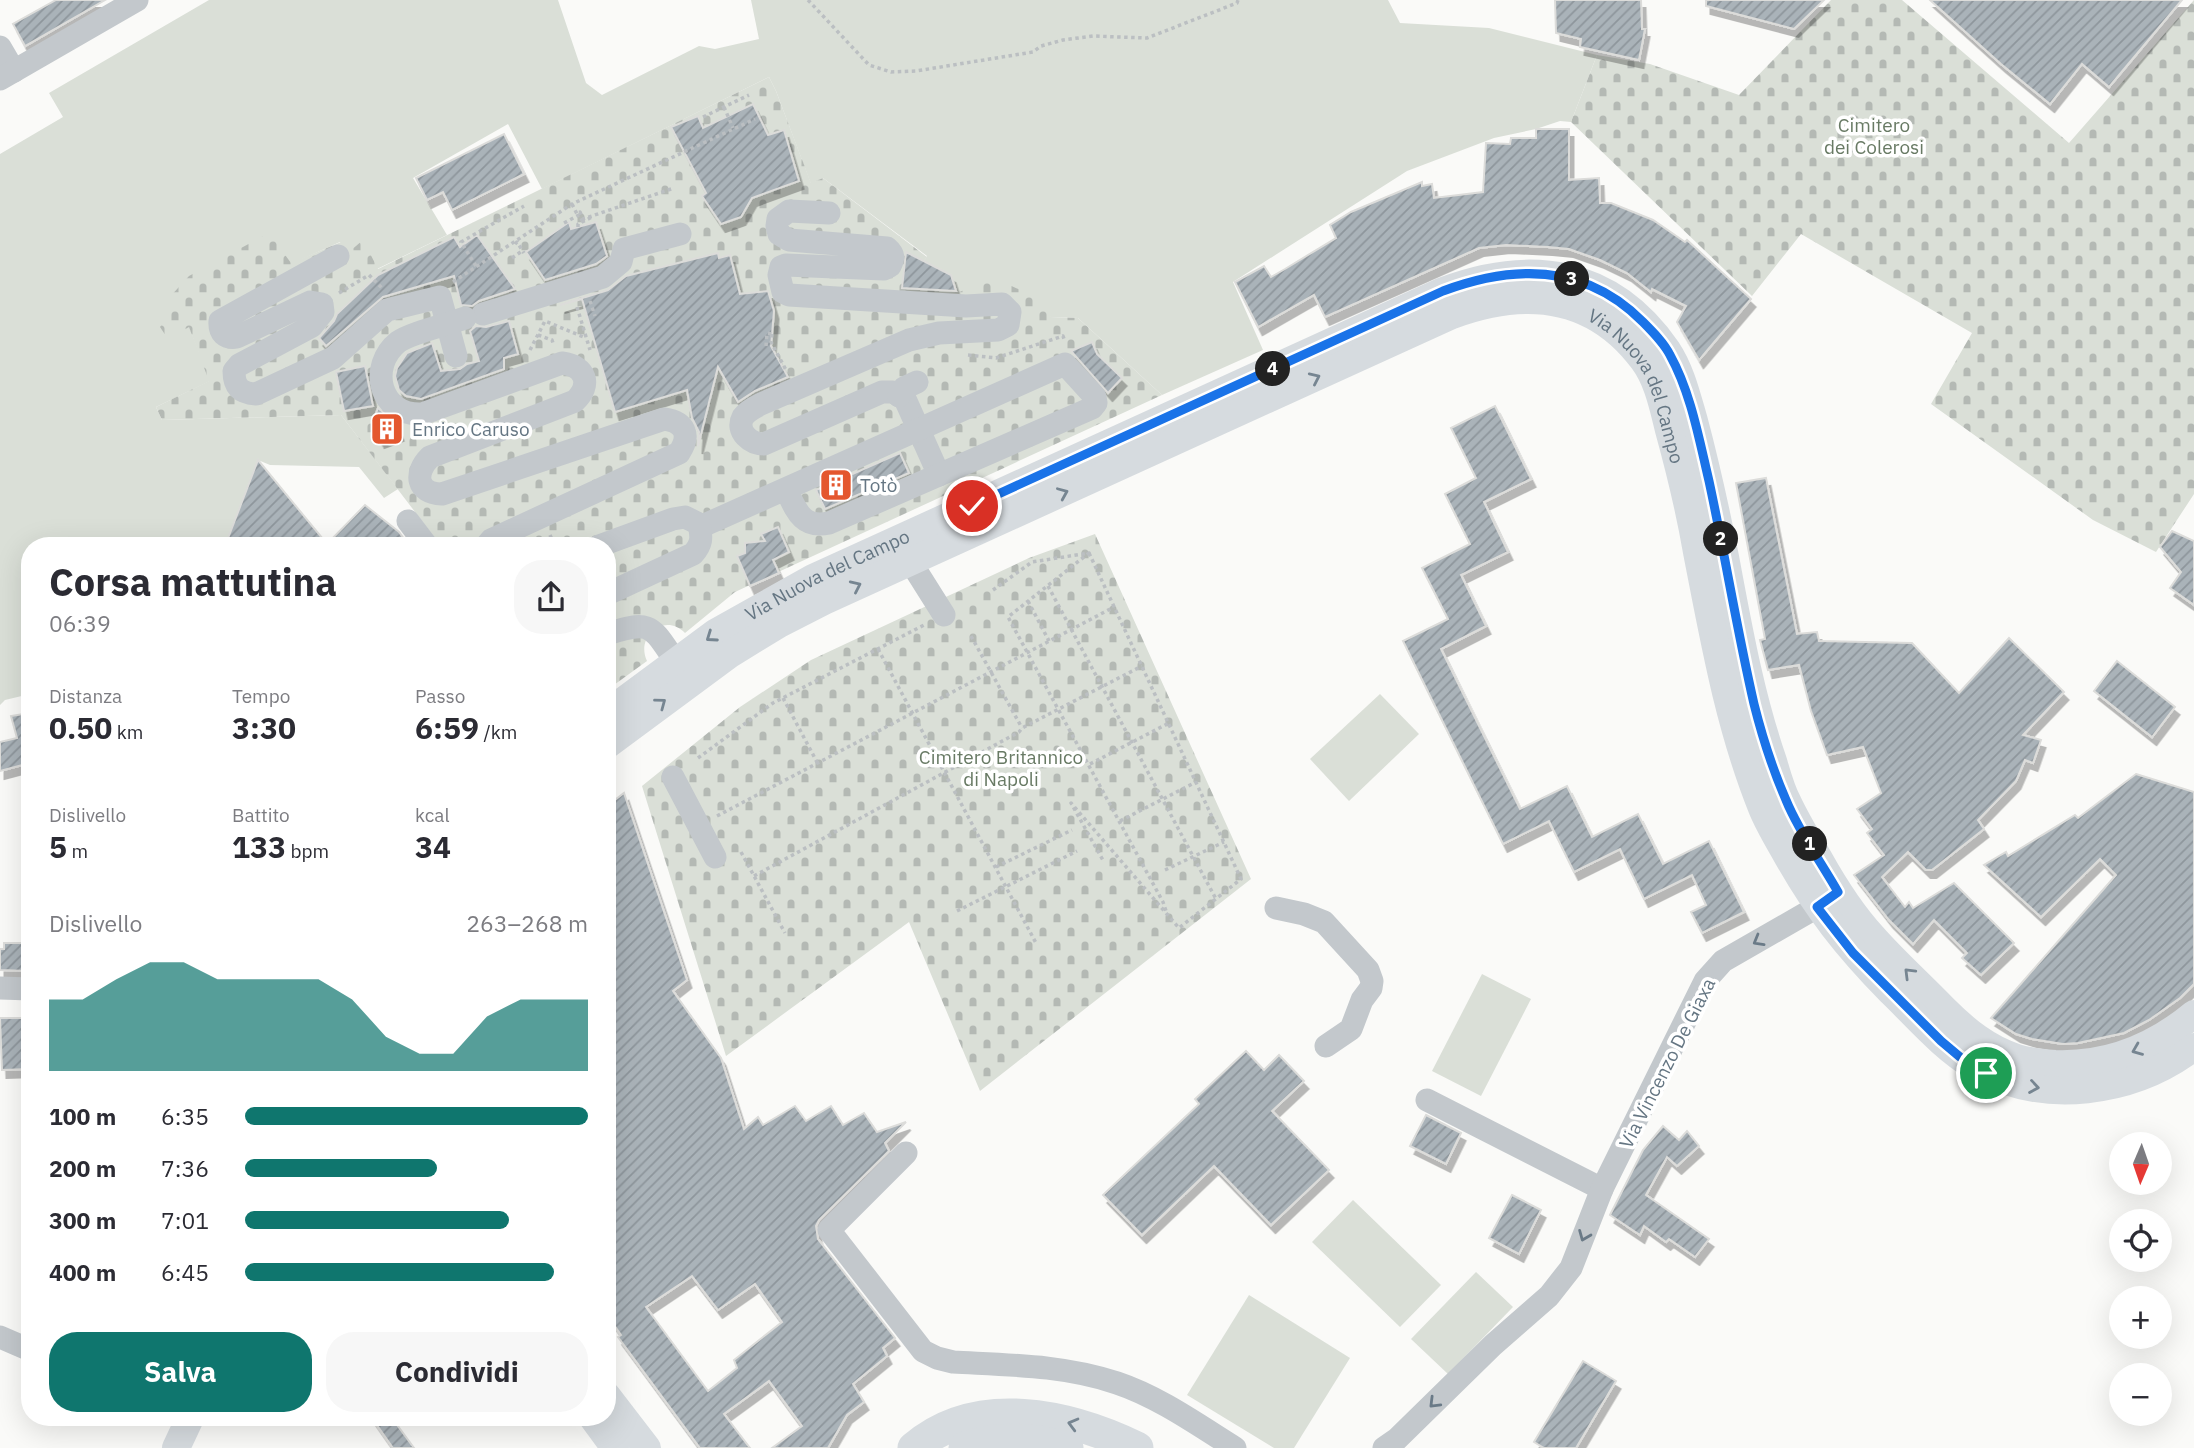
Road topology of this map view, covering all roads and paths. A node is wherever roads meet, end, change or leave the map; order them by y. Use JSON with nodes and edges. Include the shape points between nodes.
{"nodes":[{"id":1,"x":136,"y":0,"type":"edge"},
{"id":2,"x":808,"y":0,"type":"edge"},
{"id":3,"x":1238,"y":0,"type":"edge"},
{"id":4,"x":0,"y":47,"type":"edge"},
{"id":5,"x":7,"y":75,"type":"edge"},
{"id":6,"x":749,"y":95,"type":"dead end"},
{"id":7,"x":724,"y":107,"type":"junction"},
{"id":8,"x":703,"y":117,"type":"dead end"},
{"id":9,"x":755,"y":119,"type":"dead end"},
{"id":10,"x":733,"y":128,"type":"junction"},
{"id":11,"x":674,"y":188,"type":"dead end"},
{"id":12,"x":572,"y":204,"type":"junction"},
{"id":13,"x":524,"y":206,"type":"dead end"},
{"id":14,"x":829,"y":212,"type":"dead end"},
{"id":15,"x":594,"y":216,"type":"junction"},
{"id":16,"x":583,"y":222,"type":"junction"},
{"id":17,"x":564,"y":223,"type":"dead end"},
{"id":18,"x":578,"y":227,"type":"dead end"},
{"id":19,"x":680,"y":234,"type":"dead end"},
{"id":20,"x":512,"y":243,"type":"junction"},
{"id":21,"x":338,"y":256,"type":"dead end"},
{"id":22,"x":512,"y":258,"type":"dead end"},
{"id":23,"x":476,"y":266,"type":"junction"},
{"id":24,"x":369,"y":275,"type":"dead end"},
{"id":25,"x":463,"y":275,"type":"dead end"},
{"id":26,"x":576,"y":303,"type":"dead end"},
{"id":27,"x":322,"y":304,"type":"junction"},
{"id":28,"x":465,"y":319,"type":"junction"},
{"id":29,"x":586,"y":338,"type":"junction"},
{"id":30,"x":766,"y":346,"type":"dead end"},
{"id":31,"x":530,"y":350,"type":"dead end"},
{"id":32,"x":456,"y":356,"type":"dead end"},
{"id":33,"x":578,"y":368,"type":"junction"},
{"id":34,"x":796,"y":388,"type":"junction"},
{"id":35,"x":919,"y":430,"type":"junction"},
{"id":36,"x":939,"y":475,"type":"junction"},
{"id":37,"x":786,"y":489,"type":"junction"},
{"id":38,"x":408,"y":521,"type":"dead end"},
{"id":39,"x":700,"y":527,"type":"junction"},
{"id":40,"x":420,"y":537,"type":"edge"},
{"id":41,"x":497,"y":537,"type":"edge"},
{"id":42,"x":616,"y":540,"type":"edge"},
{"id":43,"x":1089,"y":553,"type":"junction"},
{"id":44,"x":910,"y":561,"type":"junction"},
{"id":45,"x":1048,"y":586,"type":"junction"},
{"id":46,"x":616,"y":590,"type":"edge"},
{"id":47,"x":992,"y":590,"type":"dead end"},
{"id":48,"x":1028,"y":601,"type":"junction"},
{"id":49,"x":1114,"y":607,"type":"junction"},
{"id":50,"x":944,"y":615,"type":"joint"},
{"id":51,"x":1071,"y":630,"type":"junction"},
{"id":52,"x":616,"y":631,"type":"edge"},
{"id":53,"x":971,"y":636,"type":"dead end"},
{"id":54,"x":1049,"y":641,"type":"junction"},
{"id":55,"x":878,"y":649,"type":"junction"},
{"id":56,"x":1028,"y":653,"type":"junction"},
{"id":57,"x":676,"y":662,"type":"junction"},
{"id":58,"x":1142,"y":666,"type":"junction"},
{"id":59,"x":991,"y":672,"type":"junction"},
{"id":60,"x":1101,"y":687,"type":"junction"},
{"id":61,"x":783,"y":697,"type":"junction"},
{"id":62,"x":616,"y":706,"type":"edge"},
{"id":63,"x":1059,"y":708,"type":"junction"},
{"id":64,"x":913,"y":714,"type":"junction"},
{"id":65,"x":1169,"y":723,"type":"junction"},
{"id":66,"x":1022,"y":728,"type":"junction"},
{"id":67,"x":616,"y":738,"type":"edge"},
{"id":68,"x":1131,"y":743,"type":"junction"},
{"id":69,"x":698,"y":758,"type":"dead end"},
{"id":70,"x":818,"y":764,"type":"junction"},
{"id":71,"x":1089,"y":765,"type":"junction"},
{"id":72,"x":944,"y":772,"type":"junction"},
{"id":73,"x":673,"y":777,"type":"dead end"},
{"id":74,"x":1196,"y":782,"type":"junction"},
{"id":75,"x":1162,"y":800,"type":"junction"},
{"id":76,"x":1120,"y":822,"type":"junction"},
{"id":77,"x":699,"y":826,"type":"junction"},
{"id":78,"x":1073,"y":830,"type":"dead end"},
{"id":79,"x":1224,"y":842,"type":"junction"},
{"id":80,"x":1077,"y":851,"type":"dead end"},
{"id":81,"x":741,"y":852,"type":"dead end"},
{"id":82,"x":715,"y":857,"type":"dead end"},
{"id":83,"x":1193,"y":857,"type":"junction"},
{"id":84,"x":1104,"y":862,"type":"dead end"},
{"id":85,"x":996,"y":867,"type":"junction"},
{"id":86,"x":1165,"y":870,"type":"dead end"},
{"id":87,"x":754,"y":876,"type":"junction"},
{"id":88,"x":1006,"y":886,"type":"junction"},
{"id":89,"x":1828,"y":899,"type":"junction"},
{"id":90,"x":1216,"y":900,"type":"junction"},
{"id":91,"x":1276,"y":908,"type":"dead end"},
{"id":92,"x":957,"y":911,"type":"dead end"},
{"id":93,"x":1166,"y":913,"type":"junction"},
{"id":94,"x":785,"y":933,"type":"dead end"},
{"id":95,"x":1037,"y":943,"type":"dead end"},
{"id":96,"x":0,"y":988,"type":"edge"},
{"id":97,"x":21,"y":989,"type":"edge"},
{"id":98,"x":2194,"y":1014,"type":"edge"},
{"id":99,"x":1326,"y":1046,"type":"dead end"},
{"id":100,"x":2194,"y":1047,"type":"edge"},
{"id":101,"x":1427,"y":1100,"type":"dead end"},
{"id":102,"x":906,"y":1153,"type":"dead end"},
{"id":103,"x":1602,"y":1189,"type":"junction"},
{"id":104,"x":0,"y":1337,"type":"edge"},
{"id":105,"x":21,"y":1346,"type":"edge"},
{"id":106,"x":616,"y":1408,"type":"edge"},
{"id":107,"x":186,"y":1426,"type":"edge"},
{"id":108,"x":599,"y":1426,"type":"edge"},
{"id":109,"x":176,"y":1448,"type":"edge"},
{"id":110,"x":615,"y":1448,"type":"edge"},
{"id":111,"x":647,"y":1448,"type":"edge"},
{"id":112,"x":914,"y":1448,"type":"edge"},
{"id":113,"x":965,"y":1448,"type":"edge"},
{"id":114,"x":1067,"y":1448,"type":"edge"},
{"id":115,"x":1137,"y":1448,"type":"edge"},
{"id":116,"x":1235,"y":1448,"type":"edge"},
{"id":117,"x":1384,"y":1448,"type":"edge"}],
"edges":[{"from":1,"to":5,"type":"street"},
{"from":2,"to":3,"type":"path","via":[[869,65],[891,72],[1032,52],[1063,40],[1093,36],[1147,38]]},
{"from":4,"to":5,"type":"street"},
{"from":6,"to":7,"type":"path"},
{"from":7,"to":8,"type":"path"},
{"from":7,"to":10,"type":"path"},
{"from":9,"to":10,"type":"path"},
{"from":10,"to":12,"type":"path"},
{"from":11,"to":15,"type":"path"},
{"from":12,"to":15,"type":"path","via":[[583,219]]},
{"from":12,"to":20,"type":"path"},
{"from":13,"to":23,"type":"path","via":[[461,242]]},
{"from":14,"to":34,"type":"street","via":[[789,211],[776,226],[789,240],[887,248],[892,252],[890,266],[786,265],[779,275],[783,292],[952,305],[1002,304],[1010,312],[1010,320],[998,330],[939,333],[909,340]]},
{"from":15,"to":16,"type":"path"},
{"from":16,"to":17,"type":"path","via":[[579,215]]},
{"from":16,"to":18,"type":"path"},
{"from":19,"to":28,"type":"street","via":[[624,249],[621,262],[603,277]]},
{"from":20,"to":22,"type":"path","via":[[517,242],[523,252]]},
{"from":20,"to":23,"type":"path"},
{"from":21,"to":27,"type":"street","via":[[223,317],[219,329],[230,338],[237,337],[310,302]]},
{"from":23,"to":25,"type":"path"},
{"from":24,"to":27,"type":"path"},
{"from":26,"to":29,"type":"path"},
{"from":27,"to":28,"type":"street","via":[[323,312],[312,326],[239,365],[234,371],[237,387],[256,394],[333,358],[387,310],[440,296]]},
{"from":28,"to":32,"type":"street"},
{"from":28,"to":33,"type":"street","via":[[402,339],[391,348],[382,375],[387,399],[394,408],[422,414],[551,365],[566,363]]},
{"from":29,"to":31,"type":"path","via":[[545,321]]},
{"from":29,"to":33,"type":"path","via":[[591,354]]},
{"from":30,"to":34,"type":"path","via":[[767,333],[772,334],[771,342]]},
{"from":33,"to":41,"type":"street","via":[[585,383],[575,401],[430,457],[419,472],[426,489],[442,494],[664,419],[682,426],[685,443],[679,453]]},
{"from":34,"to":35,"type":"street","via":[[744,416],[741,424],[750,440],[764,444],[882,392],[908,389],[905,399]]},
{"from":35,"to":36,"type":"street"},
{"from":35,"to":36,"type":"street","via":[[1065,364],[1095,397],[1092,408]]},
{"from":35,"to":37,"type":"street"},
{"from":36,"to":37,"type":"street","via":[[819,526],[800,516]]},
{"from":37,"to":39,"type":"street"},
{"from":38,"to":40,"type":"street"},
{"from":39,"to":42,"type":"street","via":[[685,517]]},
{"from":39,"to":46,"type":"street","via":[[701,546],[693,554]]},
{"from":43,"to":45,"type":"path"},
{"from":43,"to":47,"type":"path","via":[[1032,562]]},
{"from":43,"to":49,"type":"path"},
{"from":44,"to":50,"type":"street"},
{"from":67,"to":44,"type":"main road","name":"Via Nuova del Campo","one_way":true,"via":[[730,654],[779,624]]},
{"from":44,"to":89,"type":"main road","name":"Via Nuova del Campo","one_way":true,"via":[[1475,306],[1522,298],[1572,305],[1612,326],[1655,380],[1681,475],[1730,713],[1763,811]]},
{"from":45,"to":48,"type":"path"},
{"from":45,"to":51,"type":"path"},
{"from":48,"to":54,"type":"path"},
{"from":48,"to":56,"type":"path","via":[[1008,617]]},
{"from":49,"to":51,"type":"path"},
{"from":49,"to":58,"type":"path"},
{"from":50,"to":55,"type":"path"},
{"from":51,"to":54,"type":"path"},
{"from":51,"to":60,"type":"path"},
{"from":52,"to":57,"type":"street","via":[[646,626]]},
{"from":53,"to":59,"type":"path"},
{"from":54,"to":56,"type":"path"},
{"from":55,"to":61,"type":"path"},
{"from":55,"to":64,"type":"path"},
{"from":56,"to":59,"type":"path"},
{"from":56,"to":63,"type":"path"},
{"from":57,"to":62,"type":"main road","name":"Via Nuova del Campo"},
{"from":89,"to":57,"type":"main road","name":"Via Nuova del Campo","one_way":true,"via":[[1786,801],[1758,718],[1704,458],[1680,374],[1669,352],[1628,306],[1605,291],[1550,274],[1493,276],[1443,291],[813,578],[715,633]]},
{"from":58,"to":60,"type":"path"},
{"from":58,"to":65,"type":"path"},
{"from":59,"to":64,"type":"path"},
{"from":59,"to":66,"type":"path"},
{"from":60,"to":63,"type":"path"},
{"from":60,"to":68,"type":"path"},
{"from":61,"to":69,"type":"path"},
{"from":61,"to":70,"type":"path"},
{"from":63,"to":66,"type":"path"},
{"from":63,"to":71,"type":"path"},
{"from":64,"to":70,"type":"path"},
{"from":64,"to":72,"type":"path"},
{"from":65,"to":68,"type":"path"},
{"from":65,"to":74,"type":"path"},
{"from":66,"to":72,"type":"path"},
{"from":68,"to":71,"type":"path"},
{"from":68,"to":75,"type":"path"},
{"from":70,"to":77,"type":"path"},
{"from":71,"to":76,"type":"path"},
{"from":72,"to":85,"type":"path"},
{"from":72,"to":87,"type":"path"},
{"from":73,"to":77,"type":"street"},
{"from":74,"to":75,"type":"path"},
{"from":74,"to":79,"type":"path"},
{"from":75,"to":76,"type":"path"},
{"from":75,"to":83,"type":"path"},
{"from":76,"to":93,"type":"path"},
{"from":77,"to":82,"type":"street"},
{"from":78,"to":85,"type":"path"},
{"from":79,"to":83,"type":"path"},
{"from":79,"to":90,"type":"path","via":[[1241,879]]},
{"from":80,"to":88,"type":"path"},
{"from":81,"to":87,"type":"path"},
{"from":83,"to":86,"type":"path"},
{"from":83,"to":90,"type":"path"},
{"from":84,"to":93,"type":"path","via":[[1071,803]]},
{"from":85,"to":88,"type":"path"},
{"from":87,"to":94,"type":"path"},
{"from":88,"to":92,"type":"path"},
{"from":88,"to":95,"type":"path"},
{"from":98,"to":89,"type":"main road","name":"Via Nuova del Campo","one_way":true,"via":[[2153,1043],[2110,1059],[2085,1064],[2018,1059],[1976,1037]]},
{"from":89,"to":100,"type":"main road","name":"Via Nuova del Campo","one_way":true,"via":[[1853,953],[1960,1057],[2009,1083],[2039,1089],[2089,1089],[2142,1077]]},
{"from":89,"to":103,"type":"street","name":"Via Vincenzo De Giaxa","one_way":true,"via":[[1723,961],[1705,981]]},
{"from":90,"to":93,"type":"path","via":[[1180,928]]},
{"from":91,"to":99,"type":"street","via":[[1324,922],[1370,974],[1371,988],[1351,1029]]},
{"from":96,"to":97,"type":"street"},
{"from":101,"to":103,"type":"street"},
{"from":102,"to":116,"type":"street","via":[[829,1230],[923,1350],[953,1362],[1062,1368],[1119,1383],[1171,1408]]},
{"from":103,"to":117,"type":"street","name":"Via Vincenzo De Giaxa","one_way":true,"via":[[1571,1268],[1549,1296]]},
{"from":104,"to":105,"type":"street"},
{"from":106,"to":111,"type":"main road"},
{"from":107,"to":109,"type":"main road"},
{"from":108,"to":110,"type":"main road"},
{"from":115,"to":112,"type":"highway","one_way":true,"via":[[1077,1424],[1028,1415],[959,1424]]},
{"from":113,"to":114,"type":"highway","via":[[1011,1440]]}]}
